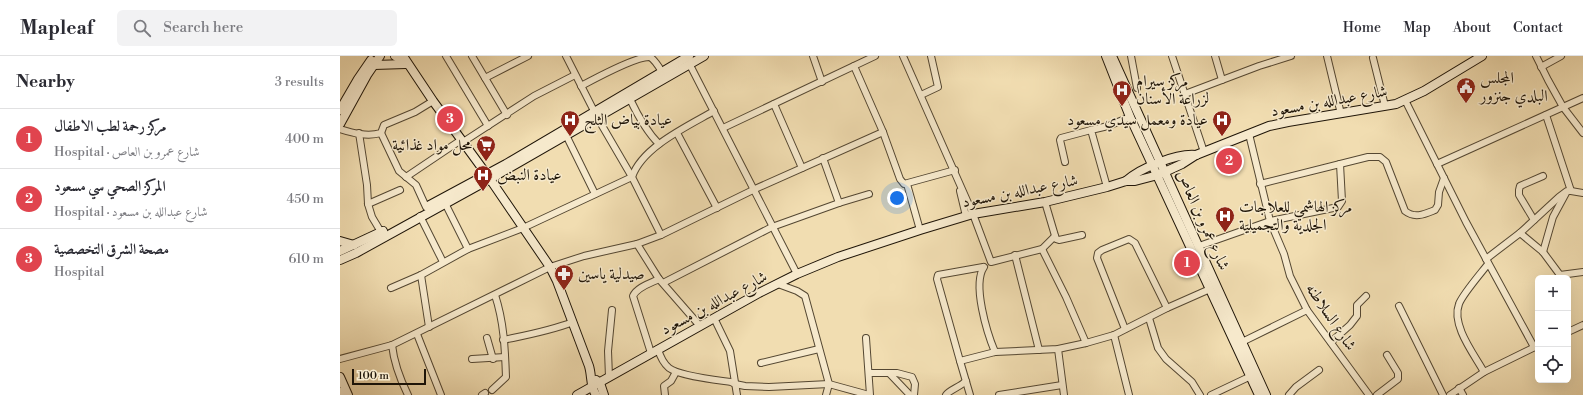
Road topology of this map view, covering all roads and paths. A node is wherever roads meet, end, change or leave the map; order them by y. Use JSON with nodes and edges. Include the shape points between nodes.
{"nodes":[{"id":1,"x":374,"y":56,"type":"edge"},
{"id":2,"x":380,"y":56,"type":"edge"},
{"id":3,"x":395,"y":56,"type":"edge"},
{"id":4,"x":446,"y":56,"type":"edge"},
{"id":5,"x":472,"y":56,"type":"edge"},
{"id":6,"x":528,"y":56,"type":"edge"},
{"id":7,"x":566,"y":56,"type":"edge"},
{"id":8,"x":704,"y":56,"type":"edge"},
{"id":9,"x":813,"y":56,"type":"edge"},
{"id":10,"x":875,"y":56,"type":"edge"},
{"id":11,"x":903,"y":56,"type":"edge"},
{"id":12,"x":931,"y":56,"type":"edge"},
{"id":13,"x":1106,"y":56,"type":"edge"},
{"id":14,"x":1112,"y":56,"type":"edge"},
{"id":15,"x":1131,"y":56,"type":"edge"},
{"id":16,"x":1172,"y":56,"type":"edge"},
{"id":17,"x":1215,"y":56,"type":"edge"},
{"id":18,"x":1291,"y":56,"type":"edge"},
{"id":19,"x":1327,"y":56,"type":"edge"},
{"id":20,"x":1480,"y":56,"type":"edge"},
{"id":21,"x":1536,"y":56,"type":"edge"},
{"id":22,"x":1561,"y":56,"type":"edge"},
{"id":23,"x":1277,"y":58,"type":"edge"},
{"id":24,"x":1373,"y":58,"type":"dead end"},
{"id":25,"x":688,"y":60,"type":"edge"},
{"id":26,"x":406,"y":62,"type":"edge"},
{"id":27,"x":374,"y":65,"type":"junction"},
{"id":28,"x":854,"y":66,"type":"junction"},
{"id":29,"x":1541,"y":67,"type":"junction"},
{"id":30,"x":662,"y":72,"type":"junction"},
{"id":31,"x":575,"y":75,"type":"junction"},
{"id":32,"x":485,"y":78,"type":"junction"},
{"id":33,"x":1222,"y":80,"type":"junction"},
{"id":34,"x":822,"y":82,"type":"junction"},
{"id":35,"x":581,"y":86,"type":"junction"},
{"id":36,"x":1137,"y":88,"type":"dead end"},
{"id":37,"x":1185,"y":94,"type":"junction"},
{"id":38,"x":921,"y":96,"type":"junction"},
{"id":39,"x":1583,"y":98,"type":"edge"},
{"id":40,"x":630,"y":99,"type":"junction"},
{"id":41,"x":1405,"y":100,"type":"junction"},
{"id":42,"x":433,"y":101,"type":"junction"},
{"id":43,"x":774,"y":104,"type":"junction"},
{"id":44,"x":1385,"y":106,"type":"junction"},
{"id":45,"x":1563,"y":107,"type":"junction"},
{"id":46,"x":340,"y":110,"type":"edge"},
{"id":47,"x":714,"y":111,"type":"junction"},
{"id":48,"x":596,"y":114,"type":"junction"},
{"id":49,"x":1341,"y":114,"type":"junction"},
{"id":50,"x":507,"y":115,"type":"junction"},
{"id":51,"x":1546,"y":115,"type":"junction"},
{"id":52,"x":1130,"y":117,"type":"junction"},
{"id":53,"x":340,"y":124,"type":"edge"},
{"id":54,"x":488,"y":126,"type":"junction"},
{"id":55,"x":724,"y":128,"type":"junction"},
{"id":56,"x":340,"y":129,"type":"edge"},
{"id":57,"x":1091,"y":130,"type":"junction"},
{"id":58,"x":883,"y":132,"type":"junction"},
{"id":59,"x":381,"y":133,"type":"junction"},
{"id":60,"x":677,"y":133,"type":"junction"},
{"id":61,"x":1583,"y":133,"type":"edge"},
{"id":62,"x":359,"y":134,"type":"junction"},
{"id":63,"x":1248,"y":134,"type":"junction"},
{"id":64,"x":566,"y":135,"type":"junction"},
{"id":65,"x":462,"y":141,"type":"junction"},
{"id":66,"x":659,"y":144,"type":"junction"},
{"id":67,"x":1204,"y":152,"type":"junction"},
{"id":68,"x":1196,"y":155,"type":"junction"},
{"id":69,"x":823,"y":158,"type":"junction"},
{"id":70,"x":1065,"y":162,"type":"dead end"},
{"id":71,"x":1157,"y":164,"type":"junction"},
{"id":72,"x":1340,"y":164,"type":"junction"},
{"id":73,"x":1437,"y":164,"type":"junction"},
{"id":74,"x":802,"y":168,"type":"junction"},
{"id":75,"x":955,"y":170,"type":"junction"},
{"id":76,"x":1162,"y":173,"type":"junction"},
{"id":77,"x":488,"y":176,"type":"junction"},
{"id":78,"x":1543,"y":176,"type":"dead end"},
{"id":79,"x":406,"y":177,"type":"junction"},
{"id":80,"x":632,"y":177,"type":"junction"},
{"id":81,"x":1444,"y":178,"type":"junction"},
{"id":82,"x":1126,"y":181,"type":"junction"},
{"id":83,"x":907,"y":184,"type":"junction"},
{"id":84,"x":1260,"y":184,"type":"junction"},
{"id":85,"x":1107,"y":187,"type":"junction"},
{"id":86,"x":755,"y":189,"type":"junction"},
{"id":87,"x":400,"y":190,"type":"dead end"},
{"id":88,"x":1569,"y":191,"type":"junction"},
{"id":89,"x":1583,"y":193,"type":"edge"},
{"id":90,"x":595,"y":194,"type":"junction"},
{"id":91,"x":869,"y":194,"type":"dead end"},
{"id":92,"x":839,"y":202,"type":"junction"},
{"id":93,"x":1045,"y":202,"type":"junction"},
{"id":94,"x":445,"y":203,"type":"junction"},
{"id":95,"x":368,"y":204,"type":"junction"},
{"id":96,"x":426,"y":207,"type":"junction"},
{"id":97,"x":717,"y":208,"type":"junction"},
{"id":98,"x":969,"y":215,"type":"junction"},
{"id":99,"x":420,"y":216,"type":"junction"},
{"id":100,"x":1534,"y":220,"type":"junction"},
{"id":101,"x":1270,"y":221,"type":"junction"},
{"id":102,"x":772,"y":227,"type":"junction"},
{"id":103,"x":523,"y":228,"type":"junction"},
{"id":104,"x":920,"y":230,"type":"junction"},
{"id":105,"x":380,"y":232,"type":"junction"},
{"id":106,"x":1520,"y":233,"type":"junction"},
{"id":107,"x":661,"y":235,"type":"junction"},
{"id":108,"x":1082,"y":235,"type":"dead end"},
{"id":109,"x":1055,"y":236,"type":"junction"},
{"id":110,"x":340,"y":241,"type":"edge"},
{"id":111,"x":637,"y":244,"type":"junction"},
{"id":112,"x":354,"y":245,"type":"junction"},
{"id":113,"x":1199,"y":246,"type":"junction"},
{"id":114,"x":468,"y":248,"type":"junction"},
{"id":115,"x":1042,"y":249,"type":"junction"},
{"id":116,"x":340,"y":251,"type":"edge"},
{"id":117,"x":1543,"y":252,"type":"junction"},
{"id":118,"x":1015,"y":255,"type":"junction"},
{"id":119,"x":340,"y":260,"type":"edge"},
{"id":120,"x":442,"y":262,"type":"junction"},
{"id":121,"x":991,"y":262,"type":"junction"},
{"id":122,"x":1487,"y":262,"type":"junction"},
{"id":123,"x":550,"y":267,"type":"junction"},
{"id":124,"x":983,"y":267,"type":"junction"},
{"id":125,"x":1583,"y":272,"type":"edge"},
{"id":126,"x":797,"y":274,"type":"junction"},
{"id":127,"x":421,"y":275,"type":"junction"},
{"id":128,"x":661,"y":281,"type":"junction"},
{"id":129,"x":778,"y":284,"type":"junction"},
{"id":130,"x":391,"y":288,"type":"dead end"},
{"id":131,"x":1210,"y":289,"type":"junction"},
{"id":132,"x":495,"y":295,"type":"junction"},
{"id":133,"x":1366,"y":296,"type":"dead end"},
{"id":134,"x":1398,"y":306,"type":"dead end"},
{"id":135,"x":1167,"y":308,"type":"junction"},
{"id":136,"x":612,"y":310,"type":"dead end"},
{"id":137,"x":1307,"y":310,"type":"junction"},
{"id":138,"x":714,"y":318,"type":"junction"},
{"id":139,"x":1149,"y":318,"type":"junction"},
{"id":140,"x":573,"y":322,"type":"junction"},
{"id":141,"x":1583,"y":325,"type":"edge"},
{"id":142,"x":700,"y":326,"type":"junction"},
{"id":143,"x":429,"y":327,"type":"junction"},
{"id":144,"x":1125,"y":329,"type":"junction"},
{"id":145,"x":1571,"y":331,"type":"edge"},
{"id":146,"x":416,"y":334,"type":"junction"},
{"id":147,"x":1114,"y":334,"type":"junction"},
{"id":148,"x":487,"y":338,"type":"dead end"},
{"id":149,"x":866,"y":338,"type":"dead end"},
{"id":150,"x":503,"y":340,"type":"junction"},
{"id":151,"x":1242,"y":342,"type":"junction"},
{"id":152,"x":1331,"y":342,"type":"junction"},
{"id":153,"x":1086,"y":343,"type":"junction"},
{"id":154,"x":1535,"y":344,"type":"edge"},
{"id":155,"x":392,"y":346,"type":"junction"},
{"id":156,"x":1535,"y":346,"type":"edge"},
{"id":157,"x":819,"y":349,"type":"junction"},
{"id":158,"x":1058,"y":349,"type":"junction"},
{"id":159,"x":1039,"y":350,"type":"junction"},
{"id":160,"x":655,"y":351,"type":"junction"},
{"id":161,"x":995,"y":352,"type":"junction"},
{"id":162,"x":1387,"y":355,"type":"dead end"},
{"id":163,"x":504,"y":357,"type":"junction"},
{"id":164,"x":340,"y":358,"type":"edge"},
{"id":165,"x":472,"y":359,"type":"dead end"},
{"id":166,"x":493,"y":359,"type":"junction"},
{"id":167,"x":960,"y":361,"type":"junction"},
{"id":168,"x":761,"y":363,"type":"dead end"},
{"id":169,"x":1319,"y":370,"type":"dead end"},
{"id":170,"x":676,"y":372,"type":"junction"},
{"id":171,"x":1484,"y":372,"type":"junction"},
{"id":172,"x":869,"y":373,"type":"junction"},
{"id":173,"x":888,"y":373,"type":"junction"},
{"id":174,"x":1251,"y":376,"type":"junction"},
{"id":175,"x":340,"y":377,"type":"edge"},
{"id":176,"x":593,"y":377,"type":"junction"},
{"id":177,"x":609,"y":377,"type":"junction"},
{"id":178,"x":966,"y":381,"type":"junction"},
{"id":179,"x":600,"y":383,"type":"junction"},
{"id":180,"x":735,"y":384,"type":"junction"},
{"id":181,"x":829,"y":384,"type":"junction"},
{"id":182,"x":1062,"y":385,"type":"junction"},
{"id":183,"x":1459,"y":388,"type":"junction"},
{"id":184,"x":492,"y":390,"type":"dead end"},
{"id":185,"x":594,"y":391,"type":"edge"},
{"id":186,"x":340,"y":392,"type":"edge"},
{"id":187,"x":341,"y":395,"type":"edge"},
{"id":188,"x":348,"y":395,"type":"edge"},
{"id":189,"x":408,"y":395,"type":"edge"},
{"id":190,"x":441,"y":395,"type":"edge"},
{"id":191,"x":577,"y":395,"type":"edge"},
{"id":192,"x":604,"y":395,"type":"edge"},
{"id":193,"x":665,"y":395,"type":"edge"},
{"id":194,"x":737,"y":395,"type":"edge"},
{"id":195,"x":826,"y":395,"type":"edge"},
{"id":196,"x":869,"y":395,"type":"edge"},
{"id":197,"x":910,"y":395,"type":"edge"},
{"id":198,"x":914,"y":395,"type":"edge"},
{"id":199,"x":946,"y":395,"type":"edge"},
{"id":200,"x":970,"y":395,"type":"edge"},
{"id":201,"x":999,"y":395,"type":"edge"},
{"id":202,"x":1064,"y":395,"type":"edge"},
{"id":203,"x":1129,"y":395,"type":"edge"},
{"id":204,"x":1200,"y":395,"type":"edge"},
{"id":205,"x":1211,"y":395,"type":"edge"},
{"id":206,"x":1259,"y":395,"type":"edge"},
{"id":207,"x":1266,"y":395,"type":"edge"},
{"id":208,"x":1289,"y":395,"type":"edge"},
{"id":209,"x":1370,"y":395,"type":"edge"},
{"id":210,"x":1377,"y":395,"type":"edge"},
{"id":211,"x":1443,"y":395,"type":"edge"},
{"id":212,"x":1450,"y":395,"type":"edge"},
{"id":213,"x":1463,"y":395,"type":"edge"}],
"edges":[{"from":1,"to":46,"type":"street"},
{"from":2,"to":27,"type":"street"},
{"from":3,"to":26,"type":"street"},
{"from":4,"to":54,"type":"street"},
{"from":5,"to":32,"type":"street"},
{"from":6,"to":32,"type":"street"},
{"from":7,"to":31,"type":"street"},
{"from":8,"to":25,"type":"street"},
{"from":9,"to":34,"type":"street"},
{"from":10,"to":28,"type":"street"},
{"from":11,"to":38,"type":"street"},
{"from":12,"to":38,"type":"street","via":[[938,87]]},
{"from":13,"to":52,"type":"street"},
{"from":14,"to":71,"type":"street","name":"شارع عمرو بن العاص"},
{"from":15,"to":36,"type":"street"},
{"from":16,"to":37,"type":"street"},
{"from":17,"to":33,"type":"street"},
{"from":18,"to":23,"type":"street"},
{"from":19,"to":49,"type":"street"},
{"from":20,"to":41,"type":"street","name":"شارع عبدالله بن مسعود"},
{"from":21,"to":29,"type":"street"},
{"from":22,"to":29,"type":"street"},
{"from":23,"to":33,"type":"street"},
{"from":24,"to":44,"type":"street"},
{"from":25,"to":30,"type":"street"},
{"from":25,"to":40,"type":"street"},
{"from":25,"to":47,"type":"street"},
{"from":26,"to":27,"type":"street"},
{"from":26,"to":42,"type":"street"},
{"from":27,"to":53,"type":"street"},
{"from":28,"to":34,"type":"street"},
{"from":28,"to":58,"type":"street"},
{"from":29,"to":45,"type":"street"},
{"from":30,"to":35,"type":"street","via":[[647,56],[626,61]]},
{"from":30,"to":48,"type":"street"},
{"from":31,"to":35,"type":"street"},
{"from":31,"to":50,"type":"street","via":[[534,96]]},
{"from":32,"to":50,"type":"street"},
{"from":33,"to":37,"type":"street"},
{"from":34,"to":43,"type":"street"},
{"from":35,"to":48,"type":"street"},
{"from":37,"to":67,"type":"street"},
{"from":38,"to":75,"type":"street"},
{"from":39,"to":45,"type":"street"},
{"from":40,"to":48,"type":"street"},
{"from":40,"to":66,"type":"street","via":[[648,134]]},
{"from":41,"to":44,"type":"street","name":"شارع عبدالله بن مسعود"},
{"from":41,"to":73,"type":"street"},
{"from":42,"to":59,"type":"street","via":[[384,125]]},
{"from":42,"to":65,"type":"street"},
{"from":43,"to":55,"type":"street"},
{"from":43,"to":74,"type":"street"},
{"from":44,"to":49,"type":"street","name":"شارع عبدالله بن مسعود"},
{"from":45,"to":51,"type":"street"},
{"from":45,"to":61,"type":"street"},
{"from":47,"to":55,"type":"street"},
{"from":47,"to":60,"type":"street"},
{"from":48,"to":64,"type":"street"},
{"from":48,"to":77,"type":"street"},
{"from":48,"to":80,"type":"street"},
{"from":49,"to":63,"type":"street","name":"شارع عبدالله بن مسعود","via":[[1269,126]]},
{"from":50,"to":54,"type":"street"},
{"from":51,"to":73,"type":"street"},
{"from":51,"to":88,"type":"street"},
{"from":52,"to":57,"type":"street"},
{"from":52,"to":71,"type":"street"},
{"from":54,"to":65,"type":"street"},
{"from":55,"to":86,"type":"street"},
{"from":56,"to":62,"type":"street"},
{"from":57,"to":70,"type":"street","via":[[1061,138]]},
{"from":57,"to":85,"type":"street"},
{"from":58,"to":69,"type":"street"},
{"from":58,"to":83,"type":"street","via":[[900,180]]},
{"from":59,"to":62,"type":"street"},
{"from":59,"to":79,"type":"street","via":[[399,171]]},
{"from":60,"to":66,"type":"street"},
{"from":60,"to":97,"type":"street"},
{"from":62,"to":95,"type":"street"},
{"from":63,"to":67,"type":"street","name":"شارع عبدالله بن مسعود"},
{"from":63,"to":84,"type":"street","name":"شارع السلاطنه"},
{"from":64,"to":77,"type":"street"},
{"from":64,"to":90,"type":"street"},
{"from":65,"to":77,"type":"street"},
{"from":65,"to":79,"type":"street"},
{"from":66,"to":80,"type":"street","via":[[639,162]]},
{"from":67,"to":68,"type":"street","name":"شارع عبدالله بن مسعود"},
{"from":68,"to":71,"type":"street","via":[[1183,155]]},
{"from":68,"to":76,"type":"street","name":"شارع عبدالله بن مسعود"},
{"from":69,"to":74,"type":"street"},
{"from":69,"to":92,"type":"street"},
{"from":71,"to":76,"type":"street","name":"شارع عمرو بن العاص"},
{"from":71,"to":82,"type":"street"},
{"from":72,"to":81,"type":"street","via":[[1368,157],[1377,156],[1384,159],[1405,211],[1415,216],[1435,210]]},
{"from":72,"to":84,"type":"street"},
{"from":72,"to":101,"type":"street","via":[[1342,201],[1338,207]]},
{"from":73,"to":81,"type":"street"},
{"from":74,"to":86,"type":"street"},
{"from":75,"to":83,"type":"street"},
{"from":75,"to":98,"type":"street"},
{"from":76,"to":82,"type":"street","name":"شارع عبدالله بن مسعود"},
{"from":76,"to":113,"type":"street","name":"شارع عمرو بن العاص"},
{"from":76,"to":131,"type":"street"},
{"from":77,"to":94,"type":"street"},
{"from":77,"to":96,"type":"street"},
{"from":77,"to":103,"type":"street"},
{"from":78,"to":100,"type":"street","via":[[1520,186],[1519,190]]},
{"from":79,"to":96,"type":"street","via":[[416,185]]},
{"from":80,"to":90,"type":"street"},
{"from":80,"to":107,"type":"street"},
{"from":81,"to":122,"type":"street"},
{"from":82,"to":85,"type":"street","name":"شارع عبدالله بن مسعود"},
{"from":83,"to":104,"type":"street"},
{"from":84,"to":101,"type":"street","name":"شارع السلاطنه"},
{"from":85,"to":93,"type":"street","name":"شارع عبدالله بن مسعود"},
{"from":86,"to":97,"type":"street"},
{"from":86,"to":102,"type":"street"},
{"from":87,"to":95,"type":"street"},
{"from":88,"to":89,"type":"street"},
{"from":88,"to":100,"type":"street"},
{"from":88,"to":117,"type":"street","via":[[1553,217]]},
{"from":90,"to":103,"type":"street"},
{"from":91,"to":92,"type":"street"},
{"from":92,"to":102,"type":"street"},
{"from":93,"to":98,"type":"street","name":"شارع عبدالله بن مسعود"},
{"from":93,"to":109,"type":"street"},
{"from":94,"to":99,"type":"street"},
{"from":94,"to":114,"type":"street"},
{"from":95,"to":105,"type":"street"},
{"from":96,"to":105,"type":"street"},
{"from":97,"to":107,"type":"street"},
{"from":98,"to":104,"type":"street","name":"شارع عبدالله بن مسعود"},
{"from":98,"to":121,"type":"street"},
{"from":99,"to":119,"type":"street"},
{"from":99,"to":120,"type":"street"},
{"from":100,"to":106,"type":"street"},
{"from":101,"to":113,"type":"street"},
{"from":101,"to":137,"type":"street","name":"شارع السلاطنه","via":[[1290,276]]},
{"from":102,"to":126,"type":"street"},
{"from":102,"to":128,"type":"street"},
{"from":103,"to":114,"type":"street"},
{"from":103,"to":123,"type":"street"},
{"from":104,"to":126,"type":"street","name":"شارع عبدالله بن مسعود","via":[[838,257]]},
{"from":105,"to":112,"type":"street"},
{"from":106,"to":117,"type":"street"},
{"from":106,"to":122,"type":"street"},
{"from":107,"to":111,"type":"street"},
{"from":108,"to":109,"type":"street","via":[[1059,240]]},
{"from":109,"to":115,"type":"street"},
{"from":110,"to":112,"type":"street"},
{"from":111,"to":123,"type":"street"},
{"from":111,"to":128,"type":"street"},
{"from":112,"to":116,"type":"street"},
{"from":113,"to":151,"type":"street","name":"شارع عمرو بن العاص"},
{"from":114,"to":120,"type":"street"},
{"from":115,"to":118,"type":"street"},
{"from":115,"to":153,"type":"street"},
{"from":117,"to":125,"type":"street","via":[[1560,274]]},
{"from":118,"to":121,"type":"street"},
{"from":118,"to":159,"type":"street"},
{"from":120,"to":127,"type":"street"},
{"from":121,"to":124,"type":"street"},
{"from":122,"to":154,"type":"street"},
{"from":122,"to":171,"type":"street","via":[[1458,304],[1457,312],[1462,333]]},
{"from":123,"to":132,"type":"street"},
{"from":123,"to":140,"type":"street"},
{"from":124,"to":161,"type":"street","via":[[980,275],[983,320]]},
{"from":124,"to":167,"type":"street","via":[[938,275]]},
{"from":126,"to":129,"type":"street","name":"شارع عبدالله بن مسعود"},
{"from":127,"to":130,"type":"street"},
{"from":127,"to":143,"type":"street"},
{"from":128,"to":142,"type":"street"},
{"from":128,"to":160,"type":"street","via":[[639,289],[633,296]]},
{"from":129,"to":138,"type":"street","name":"شارع عبدالله بن مسعود"},
{"from":129,"to":157,"type":"street","via":[[805,296]]},
{"from":131,"to":135,"type":"street"},
{"from":131,"to":174,"type":"street"},
{"from":132,"to":143,"type":"street"},
{"from":132,"to":150,"type":"street","via":[[501,312]]},
{"from":133,"to":152,"type":"street","via":[[1357,305],[1357,316]]},
{"from":134,"to":211,"type":"street"},
{"from":135,"to":139,"type":"street"},
{"from":135,"to":144,"type":"street","via":[[1132,240],[1102,250],[1097,258]]},
{"from":136,"to":177,"type":"street","via":[[608,351]]},
{"from":137,"to":151,"type":"street"},
{"from":137,"to":152,"type":"street","name":"شارع السلاطنه"},
{"from":138,"to":142,"type":"street","name":"شارع عبدالله بن مسعود"},
{"from":138,"to":180,"type":"street","via":[[730,351]]},
{"from":139,"to":144,"type":"street"},
{"from":139,"to":204,"type":"street","via":[[1158,348],[1166,359],[1192,382]]},
{"from":140,"to":150,"type":"street"},
{"from":140,"to":176,"type":"street"},
{"from":141,"to":145,"type":"street"},
{"from":142,"to":160,"type":"street","name":"شارع عبدالله بن مسعود"},
{"from":143,"to":146,"type":"street"},
{"from":144,"to":147,"type":"street"},
{"from":146,"to":155,"type":"street"},
{"from":146,"to":190,"type":"street"},
{"from":147,"to":153,"type":"street"},
{"from":147,"to":203,"type":"street"},
{"from":148,"to":166,"type":"street"},
{"from":149,"to":172,"type":"street"},
{"from":150,"to":163,"type":"street"},
{"from":151,"to":207,"type":"street","name":"شارع عمرو بن العاص"},
{"from":152,"to":209,"type":"street","name":"شارع السلاطنه"},
{"from":153,"to":158,"type":"street"},
{"from":155,"to":164,"type":"street"},
{"from":155,"to":189,"type":"street","via":[[397,369]]},
{"from":156,"to":171,"type":"street"},
{"from":157,"to":168,"type":"street"},
{"from":157,"to":181,"type":"street"},
{"from":158,"to":159,"type":"street"},
{"from":158,"to":182,"type":"street"},
{"from":159,"to":161,"type":"street"},
{"from":160,"to":170,"type":"street","via":[[668,367]]},
{"from":160,"to":177,"type":"street","name":"شارع عبدالله بن مسعود"},
{"from":161,"to":167,"type":"street"},
{"from":162,"to":210,"type":"street","via":[[1398,373],[1398,379]]},
{"from":163,"to":166,"type":"street"},
{"from":163,"to":184,"type":"street","via":[[506,378]]},
{"from":165,"to":166,"type":"street"},
{"from":167,"to":178,"type":"street"},
{"from":169,"to":208,"type":"street"},
{"from":170,"to":180,"type":"street"},
{"from":170,"to":193,"type":"street","via":[[671,381],[664,386]]},
{"from":171,"to":183,"type":"street"},
{"from":172,"to":173,"type":"street"},
{"from":172,"to":196,"type":"street"},
{"from":173,"to":197,"type":"street"},
{"from":173,"to":198,"type":"street","via":[[912,377],[915,384]]},
{"from":174,"to":205,"type":"street"},
{"from":174,"to":206,"type":"street"},
{"from":175,"to":188,"type":"street"},
{"from":176,"to":179,"type":"street"},
{"from":176,"to":185,"type":"street"},
{"from":177,"to":179,"type":"street","name":"شارع عبدالله بن مسعود"},
{"from":178,"to":199,"type":"street"},
{"from":178,"to":200,"type":"street"},
{"from":179,"to":185,"type":"street","name":"شارع عبدالله بن مسعود"},
{"from":179,"to":192,"type":"street"},
{"from":180,"to":181,"type":"street","via":[[769,387]]},
{"from":180,"to":194,"type":"street"},
{"from":181,"to":195,"type":"street"},
{"from":181,"to":196,"type":"street"},
{"from":182,"to":201,"type":"street"},
{"from":182,"to":202,"type":"street"},
{"from":183,"to":212,"type":"street"},
{"from":183,"to":213,"type":"street"},
{"from":185,"to":191,"type":"street","name":"شارع عبدالله بن مسعود"},
{"from":186,"to":187,"type":"street"}]}
